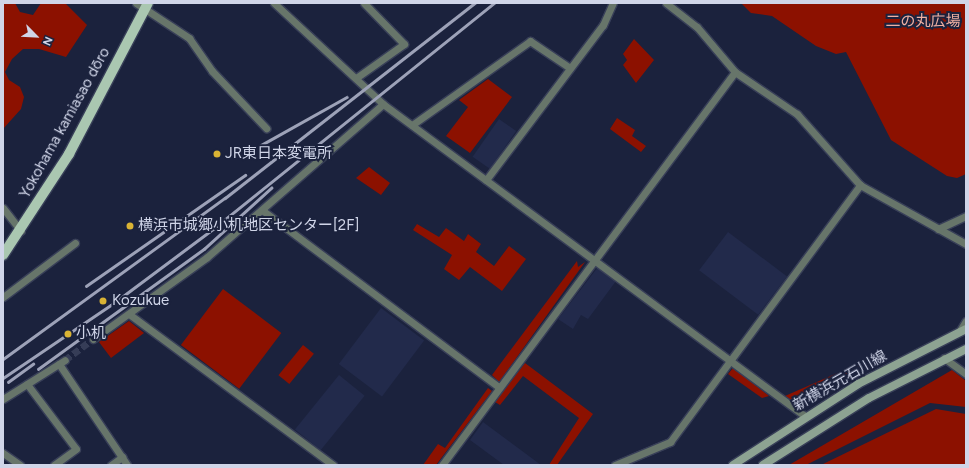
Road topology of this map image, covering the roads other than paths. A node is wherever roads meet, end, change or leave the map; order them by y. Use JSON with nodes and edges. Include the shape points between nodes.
{"nodes":[{"id":1,"x":136,"y":3,"type":"edge"},
{"id":2,"x":364,"y":3,"type":"edge"},
{"id":3,"x":613,"y":3,"type":"edge"},
{"id":4,"x":666,"y":3,"type":"edge"},
{"id":5,"x":276,"y":4,"type":"edge"},
{"id":6,"x":147,"y":6,"type":"edge"},
{"id":7,"x":570,"y":68,"type":"junction"},
{"id":8,"x":735,"y":72,"type":"junction"},
{"id":9,"x":356,"y":78,"type":"junction"},
{"id":10,"x":383,"y":104,"type":"junction"},
{"id":11,"x":412,"y":126,"type":"junction"},
{"id":12,"x":266,"y":128,"type":"dead end"},
{"id":13,"x":486,"y":180,"type":"junction"},
{"id":14,"x":860,"y":185,"type":"junction"},
{"id":15,"x":3,"y":208,"type":"edge"},
{"id":16,"x":262,"y":210,"type":"junction"},
{"id":17,"x":966,"y":216,"type":"edge"},
{"id":18,"x":938,"y":229,"type":"junction"},
{"id":19,"x":21,"y":231,"type":"junction"},
{"id":20,"x":75,"y":243,"type":"dead end"},
{"id":21,"x":966,"y":244,"type":"edge"},
{"id":22,"x":3,"y":255,"type":"edge"},
{"id":23,"x":596,"y":260,"type":"junction"},
{"id":24,"x":3,"y":297,"type":"edge"},
{"id":25,"x":130,"y":314,"type":"junction"},
{"id":26,"x":966,"y":321,"type":"edge"},
{"id":27,"x":962,"y":330,"type":"edge"},
{"id":28,"x":93,"y":340,"type":"tunnel mouth"},
{"id":29,"x":966,"y":349,"type":"edge"},
{"id":30,"x":944,"y":358,"type":"junction"},
{"id":31,"x":65,"y":360,"type":"tunnel mouth"},
{"id":32,"x":731,"y":361,"type":"junction"},
{"id":33,"x":59,"y":364,"type":"junction"},
{"id":34,"x":966,"y":374,"type":"edge"},
{"id":35,"x":27,"y":384,"type":"junction"},
{"id":36,"x":499,"y":387,"type":"junction"},
{"id":37,"x":3,"y":399,"type":"edge"},
{"id":38,"x":805,"y":416,"type":"junction"},
{"id":39,"x":3,"y":453,"type":"edge"},
{"id":40,"x":122,"y":457,"type":"junction"},
{"id":41,"x":20,"y":465,"type":"edge"},
{"id":42,"x":54,"y":465,"type":"edge"},
{"id":43,"x":111,"y":465,"type":"edge"},
{"id":44,"x":127,"y":465,"type":"edge"},
{"id":45,"x":333,"y":465,"type":"edge"},
{"id":46,"x":442,"y":465,"type":"edge"},
{"id":47,"x":615,"y":465,"type":"edge"},
{"id":48,"x":733,"y":465,"type":"edge"},
{"id":49,"x":763,"y":465,"type":"edge"}],
"edges":[{"from":1,"to":6,"type":"street"},
{"from":2,"to":9,"type":"street","via":[[404,44]]},
{"from":3,"to":7,"type":"street","via":[[603,25]]},
{"from":4,"to":8,"type":"street","via":[[697,27]]},
{"from":5,"to":9,"type":"street"},
{"from":6,"to":12,"type":"street","via":[[189,38],[212,71]]},
{"from":6,"to":19,"type":"main road","name":"Yokohama kamiasao dōro","via":[[68,154]]},
{"from":7,"to":11,"type":"street","via":[[530,41]]},
{"from":7,"to":13,"type":"street"},
{"from":8,"to":14,"type":"street","via":[[797,114]]},
{"from":8,"to":23,"type":"street"},
{"from":9,"to":10,"type":"street"},
{"from":10,"to":11,"type":"street"},
{"from":10,"to":16,"type":"street"},
{"from":11,"to":13,"type":"street"},
{"from":13,"to":23,"type":"street"},
{"from":14,"to":18,"type":"street"},
{"from":14,"to":32,"type":"street"},
{"from":15,"to":19,"type":"street"},
{"from":16,"to":25,"type":"street","via":[[207,257]]},
{"from":16,"to":36,"type":"street"},
{"from":17,"to":18,"type":"street"},
{"from":18,"to":21,"type":"street"},
{"from":19,"to":22,"type":"main road","name":"Yokohama kamiasao dōro"},
{"from":20,"to":24,"type":"street"},
{"from":23,"to":32,"type":"street"},
{"from":23,"to":36,"type":"street"},
{"from":25,"to":28,"type":"street"},
{"from":25,"to":45,"type":"street"},
{"from":26,"to":27,"type":"street"},
{"from":27,"to":38,"type":"street","name":"新横浜元石川線"},
{"from":29,"to":30,"type":"street","name":"新横浜元石川線"},
{"from":30,"to":34,"type":"street"},
{"from":30,"to":49,"type":"street","name":"新横浜元石川線","via":[[869,398]]},
{"from":31,"to":33,"type":"street"},
{"from":32,"to":38,"type":"street"},
{"from":32,"to":47,"type":"street","via":[[670,442]]},
{"from":33,"to":35,"type":"street"},
{"from":33,"to":40,"type":"street"},
{"from":35,"to":37,"type":"street"},
{"from":35,"to":42,"type":"street","via":[[76,449]]},
{"from":36,"to":46,"type":"street"},
{"from":38,"to":48,"type":"street","name":"新横浜元石川線"},
{"from":39,"to":41,"type":"street"},
{"from":40,"to":43,"type":"street"},
{"from":40,"to":44,"type":"street"}]}
